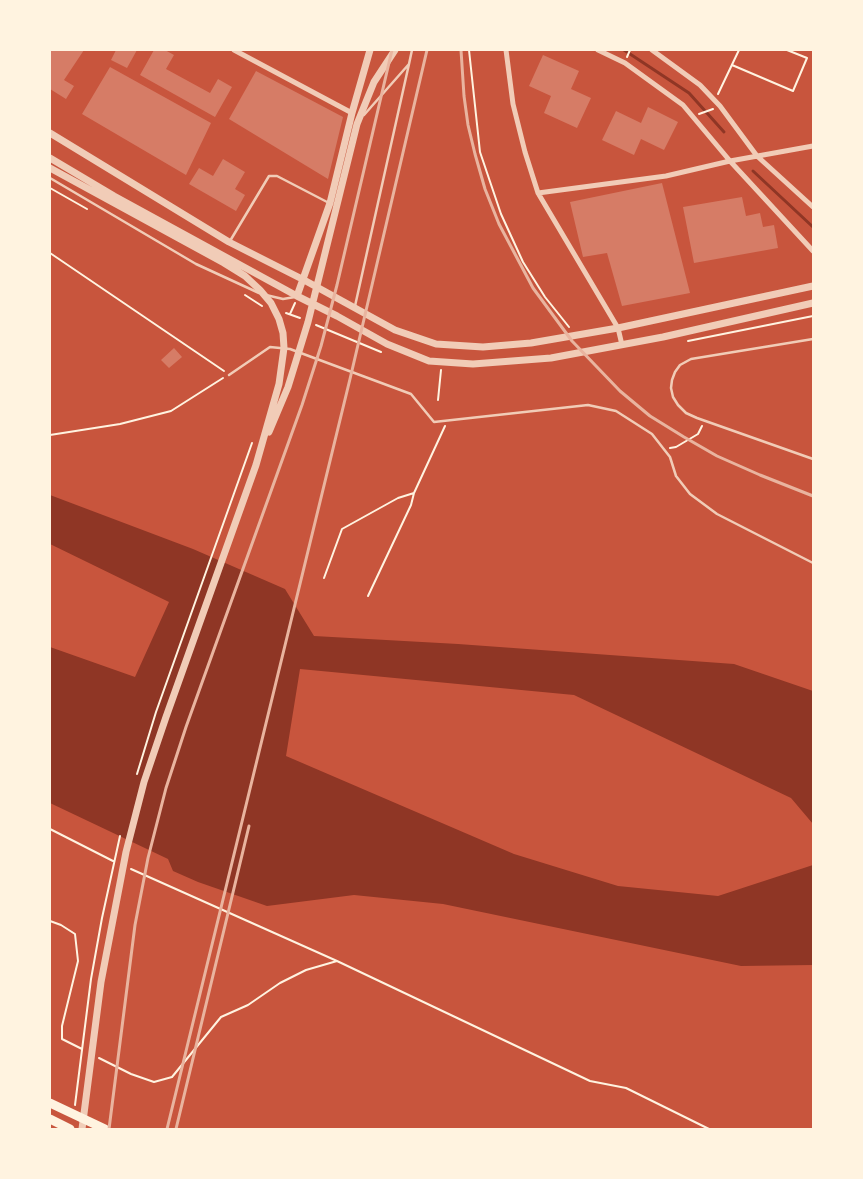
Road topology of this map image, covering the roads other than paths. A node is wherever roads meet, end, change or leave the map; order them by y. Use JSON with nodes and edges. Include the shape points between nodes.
{"nodes":[{"id":1,"x":234,"y":50,"type":"edge"},
{"id":2,"x":370,"y":50,"type":"edge"},
{"id":3,"x":394,"y":50,"type":"edge"},
{"id":4,"x":412,"y":50,"type":"edge"},
{"id":5,"x":506,"y":50,"type":"edge"},
{"id":6,"x":598,"y":50,"type":"edge"},
{"id":7,"x":652,"y":50,"type":"edge"},
{"id":8,"x":409,"y":64,"type":"junction"},
{"id":9,"x":352,"y":113,"type":"junction"},
{"id":10,"x":357,"y":124,"type":"junction"},
{"id":11,"x":50,"y":133,"type":"edge"},
{"id":12,"x":813,"y":146,"type":"edge"},
{"id":13,"x":757,"y":156,"type":"junction"},
{"id":14,"x":50,"y":158,"type":"edge"},
{"id":15,"x":730,"y":161,"type":"junction"},
{"id":16,"x":50,"y":168,"type":"edge"},
{"id":17,"x":50,"y":178,"type":"edge"},
{"id":18,"x":538,"y":193,"type":"junction"},
{"id":19,"x":330,"y":203,"type":"junction"},
{"id":20,"x":813,"y":207,"type":"edge"},
{"id":21,"x":229,"y":242,"type":"junction"},
{"id":22,"x":813,"y":251,"type":"edge"},
{"id":23,"x":304,"y":280,"type":"junction"},
{"id":24,"x":813,"y":286,"type":"edge"},
{"id":25,"x":297,"y":296,"type":"junction"},
{"id":26,"x":813,"y":303,"type":"edge"},
{"id":27,"x":354,"y":308,"type":"junction"},
{"id":28,"x":618,"y":328,"type":"junction"},
{"id":29,"x":813,"y":338,"type":"edge"},
{"id":30,"x":622,"y":345,"type":"junction"},
{"id":31,"x":228,"y":375,"type":"road end"},
{"id":32,"x":813,"y":459,"type":"edge"},
{"id":33,"x":256,"y":465,"type":"junction"},
{"id":34,"x":813,"y":563,"type":"edge"},
{"id":35,"x":50,"y":1103,"type":"edge"},
{"id":36,"x":50,"y":1119,"type":"edge"},
{"id":37,"x":70,"y":1129,"type":"edge"},
{"id":38,"x":82,"y":1129,"type":"edge"},
{"id":39,"x":105,"y":1129,"type":"edge"}],
"edges":[{"from":1,"to":9,"type":"street"},
{"from":2,"to":9,"type":"street"},
{"from":3,"to":10,"type":"street","via":[[374,82]]},
{"from":4,"to":8,"type":"lane"},
{"from":5,"to":18,"type":"street","via":[[513,104]]},
{"from":6,"to":15,"type":"street","via":[[625,62],[684,105]]},
{"from":7,"to":13,"type":"street","via":[[700,85]]},
{"from":8,"to":10,"type":"lane"},
{"from":8,"to":27,"type":"lane"},
{"from":9,"to":19,"type":"street"},
{"from":10,"to":33,"type":"street","via":[[314,302],[288,387]]},
{"from":11,"to":21,"type":"street"},
{"from":12,"to":13,"type":"street"},
{"from":13,"to":15,"type":"street"},
{"from":13,"to":20,"type":"street"},
{"from":14,"to":25,"type":"street"},
{"from":15,"to":18,"type":"street","via":[[666,176]]},
{"from":15,"to":22,"type":"street"},
{"from":16,"to":33,"type":"street","via":[[245,276],[271,303],[283,333],[283,366]]},
{"from":17,"to":25,"type":"lane","via":[[222,277],[273,297],[288,299]]},
{"from":18,"to":28,"type":"street"},
{"from":19,"to":21,"type":"lane","via":[[277,176],[269,176]]},
{"from":19,"to":23,"type":"street"},
{"from":21,"to":23,"type":"street"},
{"from":23,"to":25,"type":"street"},
{"from":23,"to":27,"type":"street"},
{"from":24,"to":28,"type":"street"},
{"from":25,"to":30,"type":"street","via":[[388,344],[429,361],[509,362]]},
{"from":26,"to":30,"type":"street"},
{"from":27,"to":28,"type":"street","via":[[395,330],[436,344],[531,343]]},
{"from":28,"to":30,"type":"street"},
{"from":29,"to":32,"type":"lane","via":[[691,359],[675,372],[671,388],[678,405],[697,418]]},
{"from":31,"to":34,"type":"lane","via":[[270,347],[290,349],[411,394],[434,422],[588,405],[616,411],[652,434],[670,457],[676,476],[690,494],[716,514]]},
{"from":33,"to":38,"type":"street","via":[[144,782],[126,852],[101,982]]},
{"from":35,"to":39,"type":"highway"},
{"from":36,"to":37,"type":"highway"}]}
